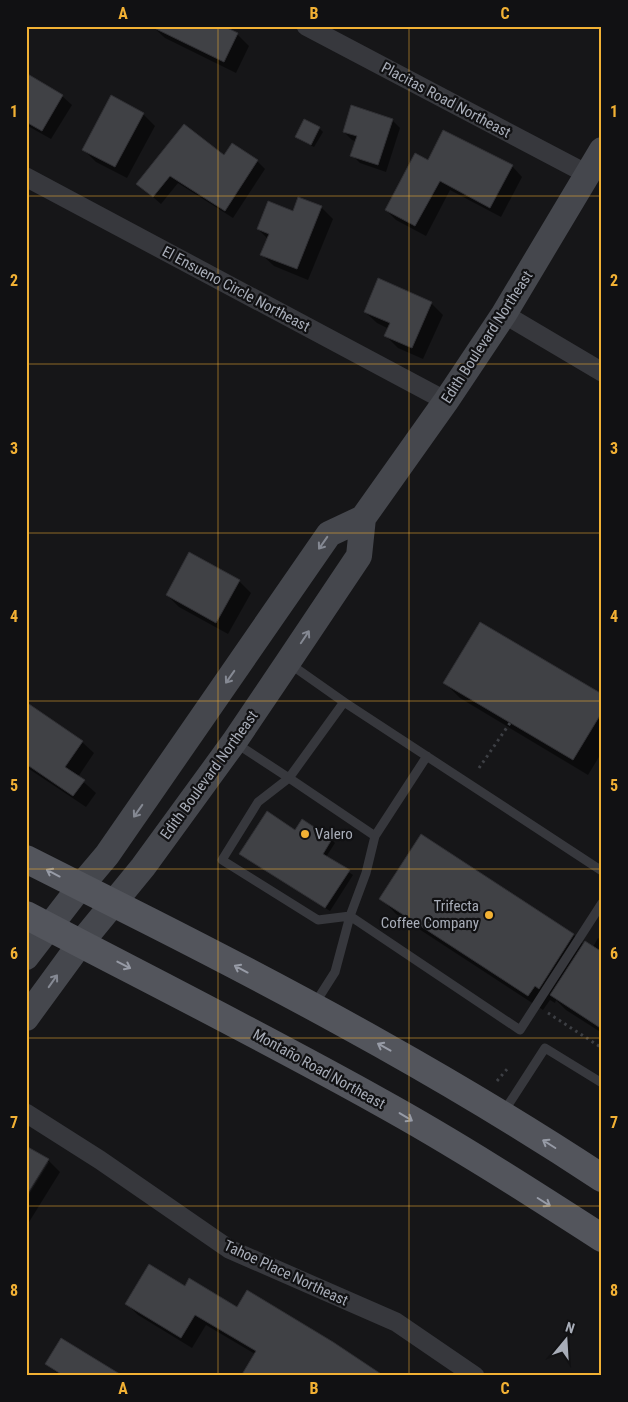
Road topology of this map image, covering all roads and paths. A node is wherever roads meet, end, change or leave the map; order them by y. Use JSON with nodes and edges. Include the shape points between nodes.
{"nodes":[{"id":1,"x":306,"y":26,"type":"edge"},
{"id":2,"x":602,"y":150,"type":"edge"},
{"id":3,"x":587,"y":174,"type":"junction"},
{"id":4,"x":26,"y":177,"type":"edge"},
{"id":5,"x":504,"y":314,"type":"junction"},
{"id":6,"x":602,"y":372,"type":"edge"},
{"id":7,"x":446,"y":401,"type":"junction"},
{"id":8,"x":363,"y":518,"type":"junction"},
{"id":9,"x":288,"y":662,"type":"junction"},
{"id":10,"x":344,"y":702,"type":"junction"},
{"id":11,"x":510,"y":723,"type":"dead end"},
{"id":12,"x":234,"y":742,"type":"junction"},
{"id":13,"x":427,"y":756,"type":"junction"},
{"id":14,"x":479,"y":768,"type":"dead end"},
{"id":15,"x":289,"y":778,"type":"junction"},
{"id":16,"x":375,"y":836,"type":"junction"},
{"id":17,"x":26,"y":858,"type":"edge"},
{"id":18,"x":602,"y":871,"type":"edge"},
{"id":19,"x":80,"y":887,"type":"junction"},
{"id":20,"x":112,"y":903,"type":"junction"},
{"id":21,"x":602,"y":903,"type":"edge"},
{"id":22,"x":350,"y":916,"type":"junction"},
{"id":23,"x":37,"y":921,"type":"edge"},
{"id":24,"x":80,"y":944,"type":"junction"},
{"id":25,"x":26,"y":957,"type":"edge"},
{"id":26,"x":312,"y":1007,"type":"junction"},
{"id":27,"x":545,"y":1011,"type":"dead end"},
{"id":28,"x":26,"y":1018,"type":"edge"},
{"id":29,"x":602,"y":1048,"type":"edge"},
{"id":30,"x":508,"y":1068,"type":"dead end"},
{"id":31,"x":497,"y":1081,"type":"dead end"},
{"id":32,"x":602,"y":1083,"type":"edge"},
{"id":33,"x":26,"y":1113,"type":"edge"},
{"id":34,"x":502,"y":1115,"type":"junction"},
{"id":35,"x":602,"y":1178,"type":"edge"},
{"id":36,"x":602,"y":1238,"type":"edge"},
{"id":37,"x":475,"y":1376,"type":"edge"}],
"edges":[{"from":1,"to":3,"type":"street","name":"Placitas Road Northeast"},
{"from":2,"to":3,"type":"street","name":"Edith Boulevard Northeast"},
{"from":3,"to":5,"type":"street","name":"Edith Boulevard Northeast"},
{"from":4,"to":7,"type":"street","name":"El Ensueno Circle Northeast"},
{"from":5,"to":6,"type":"street"},
{"from":5,"to":7,"type":"street","name":"Edith Boulevard Northeast"},
{"from":7,"to":8,"type":"street","name":"Edith Boulevard Northeast"},
{"from":9,"to":8,"type":"street","name":"Edith Boulevard Northeast","one_way":true,"via":[[359,556]]},
{"from":8,"to":19,"type":"street","name":"Edith Boulevard Northeast","one_way":true,"via":[[329,534],[107,855]]},
{"from":9,"to":10,"type":"lane"},
{"from":9,"to":12,"type":"street","name":"Edith Boulevard Northeast"},
{"from":10,"to":13,"type":"lane"},
{"from":10,"to":15,"type":"lane"},
{"from":11,"to":14,"type":"path"},
{"from":12,"to":15,"type":"lane"},
{"from":12,"to":20,"type":"street","name":"Edith Boulevard Northeast","via":[[143,867]]},
{"from":13,"to":16,"type":"lane"},
{"from":13,"to":18,"type":"lane"},
{"from":15,"to":16,"type":"lane"},
{"from":15,"to":22,"type":"lane","via":[[258,802],[222,860],[318,920]]},
{"from":16,"to":22,"type":"lane"},
{"from":19,"to":17,"type":"main road","one_way":true},
{"from":19,"to":20,"type":"main road"},
{"from":19,"to":23,"type":"street","name":"Edith Boulevard Northeast"},
{"from":20,"to":24,"type":"street","name":"Edith Boulevard Northeast"},
{"from":26,"to":20,"type":"main road","one_way":true},
{"from":21,"to":22,"type":"lane","via":[[520,1030]]},
{"from":22,"to":26,"type":"lane","via":[[335,972]]},
{"from":23,"to":24,"type":"main road","name":"Montaño Road Northeast"},
{"from":23,"to":25,"type":"street","name":"Edith Boulevard Northeast"},
{"from":28,"to":24,"type":"street","name":"Edith Boulevard Northeast","one_way":true},
{"from":24,"to":36,"type":"main road","name":"Montaño Road Northeast","one_way":true,"via":[[382,1103]]},
{"from":34,"to":26,"type":"main road","one_way":true},
{"from":27,"to":29,"type":"path"},
{"from":30,"to":31,"type":"path"},
{"from":32,"to":34,"type":"lane","via":[[545,1048]]},
{"from":33,"to":37,"type":"street","name":"Tahoe Place Northeast","via":[[229,1249],[396,1322]]},
{"from":35,"to":34,"type":"main road","one_way":true}]}
